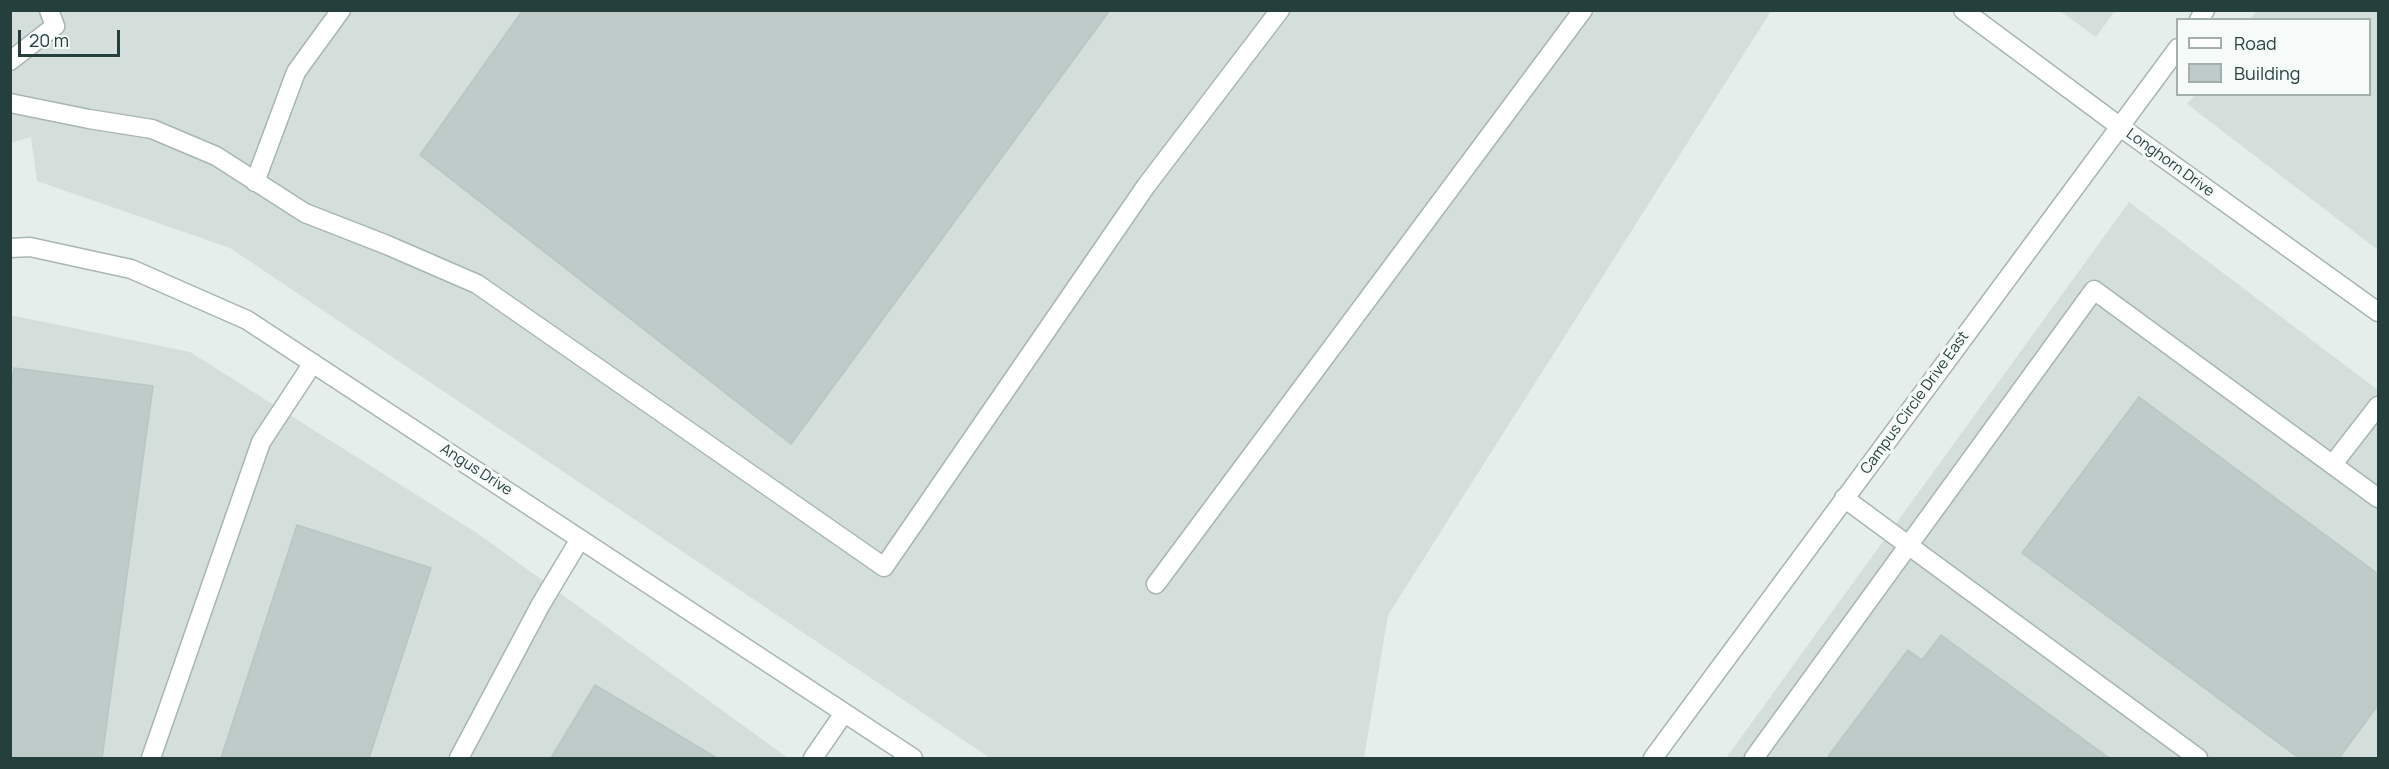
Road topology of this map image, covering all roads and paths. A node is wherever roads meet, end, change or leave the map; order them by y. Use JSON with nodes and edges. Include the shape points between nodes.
{"nodes":[{"id":1,"x":49,"y":10,"type":"edge"},
{"id":2,"x":341,"y":10,"type":"edge"},
{"id":3,"x":1280,"y":10,"type":"edge"},
{"id":4,"x":1583,"y":10,"type":"edge"},
{"id":5,"x":1963,"y":10,"type":"edge"},
{"id":6,"x":2176,"y":51,"type":"edge"},
{"id":7,"x":10,"y":60,"type":"edge"},
{"id":8,"x":10,"y":103,"type":"edge"},
{"id":9,"x":2119,"y":126,"type":"junction"},
{"id":10,"x":255,"y":182,"type":"junction"},
{"id":11,"x":10,"y":248,"type":"edge"},
{"id":12,"x":2379,"y":312,"type":"edge"},
{"id":13,"x":313,"y":363,"type":"junction"},
{"id":14,"x":2379,"y":406,"type":"edge"},
{"id":15,"x":2333,"y":464,"type":"junction"},
{"id":16,"x":1844,"y":498,"type":"junction"},
{"id":17,"x":2379,"y":498,"type":"edge"},
{"id":18,"x":580,"y":539,"type":"junction"},
{"id":19,"x":1910,"y":546,"type":"junction"},
{"id":20,"x":1156,"y":584,"type":"dead end"},
{"id":21,"x":844,"y":713,"type":"junction"},
{"id":22,"x":1661,"y":754,"type":"edge"},
{"id":23,"x":151,"y":759,"type":"edge"},
{"id":24,"x":459,"y":759,"type":"edge"},
{"id":25,"x":813,"y":759,"type":"edge"},
{"id":26,"x":913,"y":759,"type":"edge"},
{"id":27,"x":1754,"y":759,"type":"edge"},
{"id":28,"x":2198,"y":759,"type":"edge"}],
"edges":[{"from":1,"to":7,"type":"street","via":[[55,26]]},
{"from":2,"to":10,"type":"street","via":[[296,72]]},
{"from":3,"to":10,"type":"street","via":[[1146,186],[884,567],[477,284],[305,213]]},
{"from":4,"to":20,"type":"street"},
{"from":5,"to":9,"type":"street","name":"Longhorn Drive"},
{"from":6,"to":9,"type":"street","name":"Campus Circle Drive East"},
{"from":8,"to":10,"type":"street","via":[[152,129],[216,156]]},
{"from":9,"to":12,"type":"street","name":"Longhorn Drive"},
{"from":9,"to":16,"type":"street","name":"Campus Circle Drive East"},
{"from":11,"to":13,"type":"street","name":"Angus Drive","via":[[30,247],[131,269],[247,320]]},
{"from":13,"to":18,"type":"street","name":"Angus Drive"},
{"from":13,"to":23,"type":"street","via":[[261,442]]},
{"from":14,"to":15,"type":"street"},
{"from":15,"to":17,"type":"street"},
{"from":15,"to":19,"type":"street","via":[[2094,290]]},
{"from":16,"to":19,"type":"street"},
{"from":16,"to":22,"type":"street","name":"Campus Circle Drive East"},
{"from":18,"to":21,"type":"street","name":"Angus Drive"},
{"from":18,"to":24,"type":"street"},
{"from":19,"to":27,"type":"street"},
{"from":19,"to":28,"type":"street"},
{"from":21,"to":25,"type":"street"},
{"from":21,"to":26,"type":"street","name":"Angus Drive"}]}
